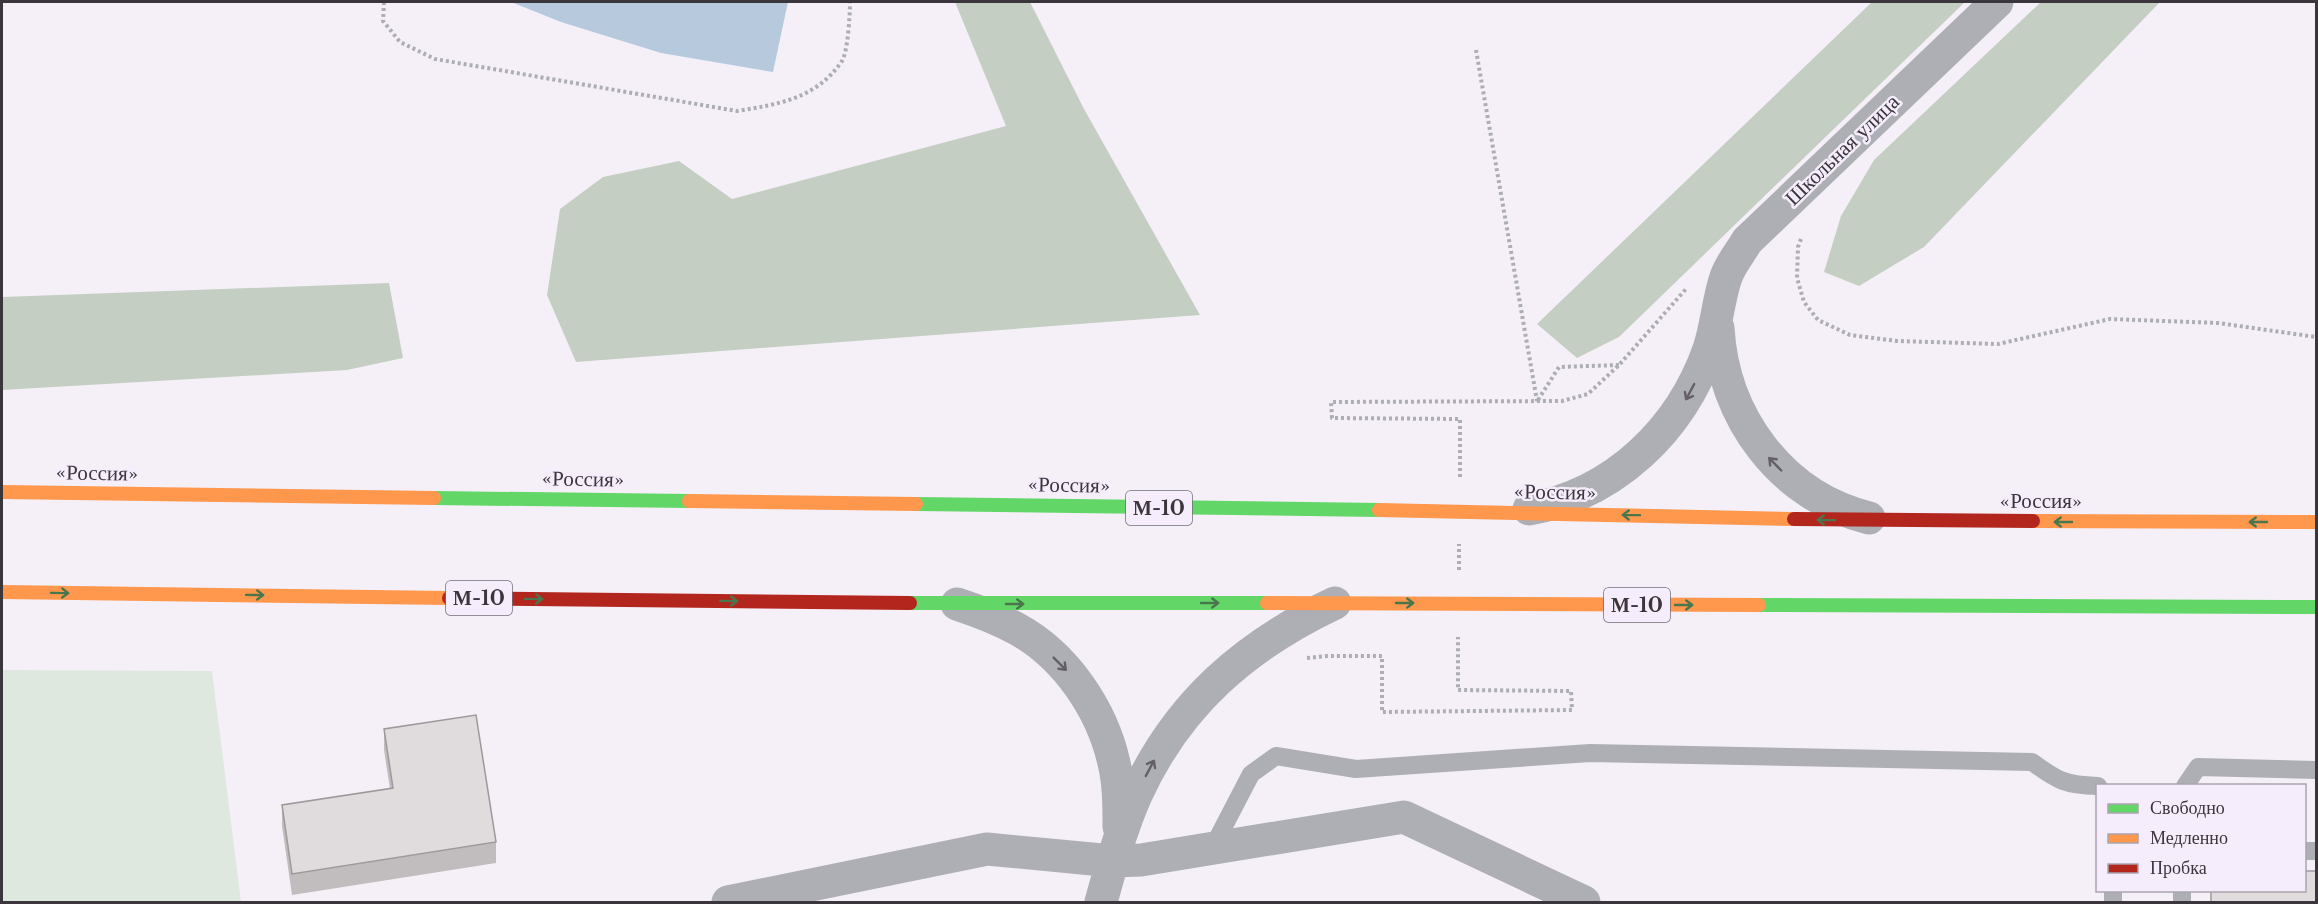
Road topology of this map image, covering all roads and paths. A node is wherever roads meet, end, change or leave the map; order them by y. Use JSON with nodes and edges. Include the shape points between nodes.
{"nodes":[{"id":1,"x":384,"y":2,"type":"edge"},
{"id":2,"x":850,"y":2,"type":"edge"},
{"id":3,"x":1997,"y":2,"type":"edge"},
{"id":4,"x":1476,"y":50,"type":"dead end"},
{"id":5,"x":1802,"y":236,"type":"dead end"},
{"id":6,"x":1718,"y":318,"type":"junction"},
{"id":7,"x":2316,"y":337,"type":"edge"},
{"id":8,"x":1619,"y":365,"type":"dead end"},
{"id":9,"x":1537,"y":401,"type":"junction"},
{"id":10,"x":1562,"y":401,"type":"dead end"},
{"id":11,"x":1460,"y":478,"type":"dead end"},
{"id":12,"x":2,"y":492,"type":"edge"},
{"id":13,"x":1510,"y":512,"type":"junction"},
{"id":14,"x":1880,"y":521,"type":"junction"},
{"id":15,"x":2316,"y":522,"type":"edge"},
{"id":16,"x":1459,"y":537,"type":"dead end"},
{"id":17,"x":1459,"y":572,"type":"dead end"},
{"id":18,"x":2,"y":592,"type":"edge"},
{"id":19,"x":1335,"y":603,"type":"junction"},
{"id":20,"x":957,"y":604,"type":"junction"},
{"id":21,"x":2316,"y":607,"type":"edge"},
{"id":22,"x":1458,"y":631,"type":"dead end"},
{"id":23,"x":1305,"y":658,"type":"dead end"},
{"id":24,"x":2316,"y":770,"type":"edge"},
{"id":25,"x":2186,"y":784,"type":"edge"},
{"id":26,"x":2096,"y":786,"type":"edge"},
{"id":27,"x":1212,"y":849,"type":"junction"},
{"id":28,"x":1113,"y":861,"type":"junction"},
{"id":29,"x":728,"y":903,"type":"edge"},
{"id":30,"x":1101,"y":903,"type":"edge"},
{"id":31,"x":1584,"y":903,"type":"edge"}],
"edges":[{"from":1,"to":2,"type":"path","via":[[383,21],[400,42],[435,59],[737,111],[777,105],[806,95],[826,78],[843,59]]},
{"from":3,"to":6,"type":"street","name":"Школьная улица","via":[[1747,242],[1726,276]]},
{"from":4,"to":9,"type":"path"},
{"from":5,"to":7,"type":"path","via":[[1797,278],[1804,302],[1818,320],[1850,335],[1897,341],[1998,344],[2110,319],[2218,323]]},
{"from":6,"to":13,"type":"street","one_way":true,"via":[[1684,403],[1646,450],[1597,486],[1550,504]]},
{"from":14,"to":6,"type":"street","one_way":true,"via":[[1827,503],[1795,482],[1761,449],[1745,426],[1724,374]]},
{"from":8,"to":9,"type":"path","via":[[1559,367]]},
{"from":9,"to":10,"type":"path"},
{"from":9,"to":11,"type":"path","via":[[1331,402],[1332,418],[1460,419]]},
{"from":12,"to":13,"type":"highway","name":"«Россия»","number":"М-10"},
{"from":14,"to":13,"type":"highway","name":"«Россия»","number":"М-10","one_way":true},
{"from":15,"to":14,"type":"highway","name":"«Россия»","number":"М-10","one_way":true},
{"from":16,"to":17,"type":"path"},
{"from":18,"to":20,"type":"highway","number":"М-10","one_way":true},
{"from":20,"to":19,"type":"highway","number":"М-10","one_way":true},
{"from":19,"to":21,"type":"highway","number":"М-10","one_way":true},
{"from":28,"to":19,"type":"street","one_way":true,"via":[[1123,827],[1152,763],[1193,706],[1217,680],[1272,636]]},
{"from":20,"to":28,"type":"street","one_way":true,"via":[[1009,625],[1046,649],[1089,700],[1104,730],[1118,784],[1119,828]]},
{"from":22,"to":23,"type":"path","via":[[1458,690],[1571,691],[1572,710],[1382,712],[1382,656]]},
{"from":24,"to":25,"type":"lane","via":[[2198,767]]},
{"from":26,"to":27,"type":"lane","via":[[2075,786],[2057,780],[2032,762],[1590,753],[1356,769],[1276,756],[1251,774]]},
{"from":27,"to":28,"type":"street"},
{"from":27,"to":31,"type":"street","via":[[1404,817]]},
{"from":28,"to":29,"type":"street","via":[[987,849]]},
{"from":28,"to":30,"type":"street"}]}
